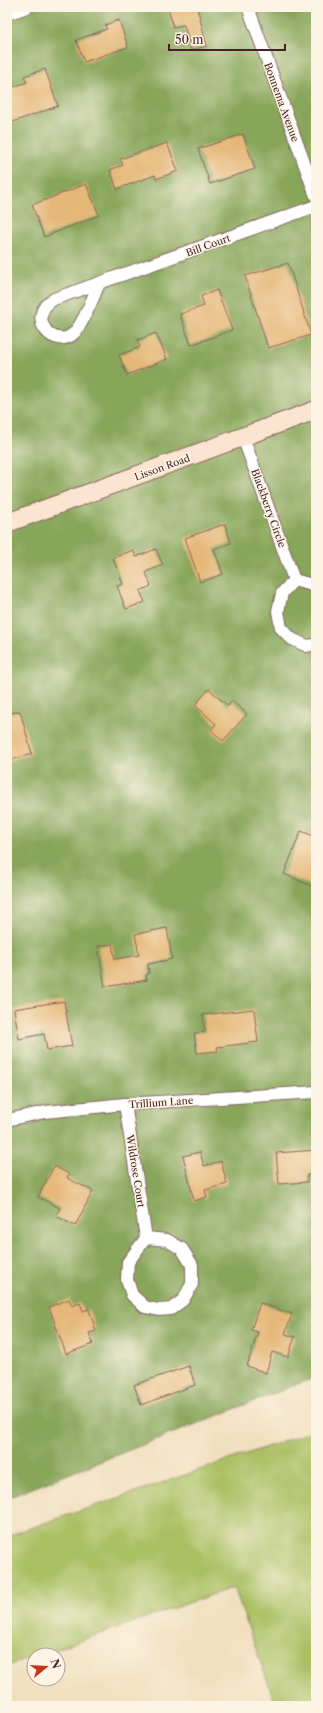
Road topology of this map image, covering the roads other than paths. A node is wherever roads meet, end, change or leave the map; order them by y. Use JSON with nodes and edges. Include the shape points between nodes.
{"nodes":[{"id":1,"x":248,"y":7,"type":"edge"},
{"id":2,"x":16,"y":11,"type":"edge"},
{"id":3,"x":7,"y":24,"type":"edge"},
{"id":4,"x":316,"y":196,"type":"edge"},
{"id":5,"x":316,"y":206,"type":"edge"},
{"id":6,"x":99,"y":284,"type":"junction"},
{"id":7,"x":316,"y":410,"type":"edge"},
{"id":8,"x":243,"y":437,"type":"junction"},
{"id":9,"x":7,"y":523,"type":"edge"},
{"id":10,"x":294,"y":580,"type":"junction"},
{"id":11,"x":316,"y":586,"type":"edge"},
{"id":12,"x":316,"y":644,"type":"edge"},
{"id":13,"x":316,"y":1092,"type":"edge"},
{"id":14,"x":125,"y":1104,"type":"junction"},
{"id":15,"x":7,"y":1120,"type":"edge"},
{"id":16,"x":146,"y":1238,"type":"junction"}],
"edges":[{"from":1,"to":4,"type":"street","name":"Bonnema Avenue"},
{"from":2,"to":3,"type":"street"},
{"from":5,"to":6,"type":"street","name":"Bill Court"},
{"from":6,"to":6,"type":"street","name":"Bill Court","via":[[48,302],[42,313],[46,332],[51,336],[64,338],[75,332]]},
{"from":7,"to":8,"type":"street","name":"Lisson Road"},
{"from":8,"to":9,"type":"street","name":"Lisson Road"},
{"from":8,"to":10,"type":"street","name":"Blackberry Circle"},
{"from":10,"to":11,"type":"street"},
{"from":10,"to":12,"type":"street","via":[[282,593],[278,611],[281,628],[292,639],[308,646]]},
{"from":13,"to":14,"type":"street","name":"Trillium Lane"},
{"from":14,"to":15,"type":"street","name":"Trillium Lane","via":[[45,1112]]},
{"from":14,"to":16,"type":"street","name":"Wildrose Court"},
{"from":16,"to":16,"type":"street","via":[[168,1240],[182,1249],[192,1265],[192,1284],[183,1300],[171,1309],[146,1307],[132,1295],[127,1280],[128,1262]]}]}
